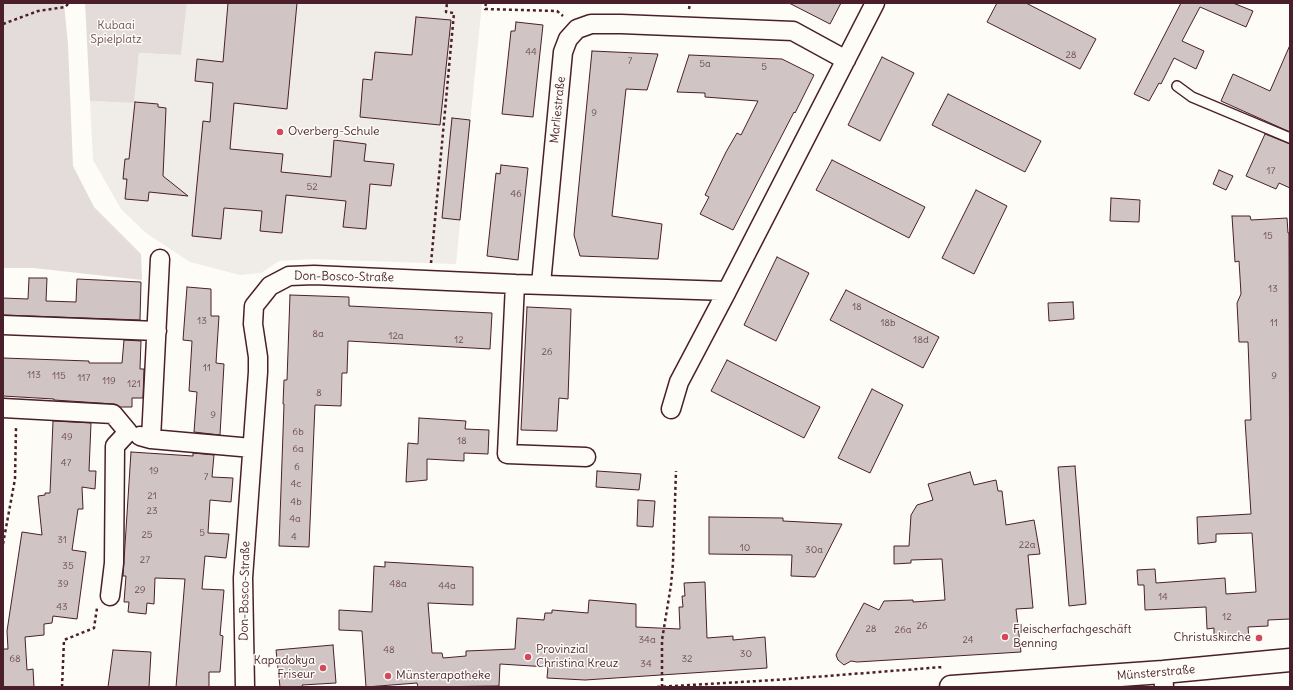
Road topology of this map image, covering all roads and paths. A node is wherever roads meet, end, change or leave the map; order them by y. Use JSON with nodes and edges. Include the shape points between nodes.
{"nodes":[{"id":1,"x":69,"y":3,"type":"edge"},
{"id":2,"x":447,"y":3,"type":"edge"},
{"id":3,"x":486,"y":3,"type":"edge"},
{"id":4,"x":875,"y":3,"type":"edge"},
{"id":5,"x":3,"y":24,"type":"edge"},
{"id":6,"x":577,"y":29,"type":"junction"},
{"id":7,"x":846,"y":60,"type":"junction"},
{"id":8,"x":1177,"y":86,"type":"dead end"},
{"id":9,"x":1290,"y":138,"type":"edge"},
{"id":10,"x":160,"y":259,"type":"dead end"},
{"id":11,"x":429,"y":279,"type":"junction"},
{"id":12,"x":515,"y":284,"type":"junction"},
{"id":13,"x":541,"y":284,"type":"junction"},
{"id":14,"x":727,"y":291,"type":"junction"},
{"id":15,"x":3,"y":325,"type":"edge"},
{"id":16,"x":157,"y":331,"type":"junction"},
{"id":17,"x":10,"y":408,"type":"edge"},
{"id":18,"x":671,"y":408,"type":"dead end"},
{"id":19,"x":128,"y":432,"type":"junction"},
{"id":20,"x":151,"y":439,"type":"junction"},
{"id":21,"x":252,"y":448,"type":"junction"},
{"id":22,"x":586,"y":457,"type":"dead end"},
{"id":23,"x":676,"y":471,"type":"dead end"},
{"id":24,"x":3,"y":544,"type":"edge"},
{"id":25,"x":104,"y":601,"type":"joint"},
{"id":26,"x":1290,"y":660,"type":"edge"},
{"id":27,"x":1163,"y":680,"type":"edge"},
{"id":28,"x":1016,"y":685,"type":"edge"},
{"id":29,"x":62,"y":687,"type":"edge"},
{"id":30,"x":246,"y":687,"type":"edge"},
{"id":31,"x":662,"y":687,"type":"edge"},
{"id":32,"x":951,"y":687,"type":"edge"}],
"edges":[{"from":1,"to":5,"type":"path","via":[[65,7],[38,11]]},
{"from":2,"to":11,"type":"path","via":[[446,12],[454,13]]},
{"from":3,"to":6,"type":"path","via":[[485,9],[557,10]]},
{"from":4,"to":7,"type":"street"},
{"from":6,"to":7,"type":"street","via":[[591,24],[621,24],[793,31]]},
{"from":6,"to":13,"type":"street","name":"Marliestraße","via":[[568,39],[563,52]]},
{"from":7,"to":14,"type":"street"},
{"from":8,"to":9,"type":"lane","via":[[1192,97]]},
{"from":10,"to":16,"type":"street"},
{"from":11,"to":12,"type":"street","name":"Don-Bosco-Straße"},
{"from":11,"to":21,"type":"street","name":"Don-Bosco-Straße","via":[[289,276],[270,286],[254,306],[253,324],[258,372]]},
{"from":12,"to":13,"type":"street","name":"Don-Bosco-Straße"},
{"from":12,"to":22,"type":"street","via":[[507,454]]},
{"from":13,"to":14,"type":"street"},
{"from":14,"to":18,"type":"street","via":[[679,382]]},
{"from":15,"to":16,"type":"street"},
{"from":16,"to":20,"type":"street"},
{"from":17,"to":19,"type":"street","via":[[113,414]]},
{"from":17,"to":24,"type":"path","via":[[15,479]]},
{"from":19,"to":20,"type":"street"},
{"from":19,"to":25,"type":"street","via":[[115,446],[114,563]]},
{"from":20,"to":21,"type":"street"},
{"from":21,"to":30,"type":"street","name":"Don-Bosco-Straße","via":[[243,578]]},
{"from":23,"to":31,"type":"path","via":[[673,563],[662,640]]},
{"from":25,"to":29,"type":"path","via":[[94,628],[64,640]]},
{"from":26,"to":27,"type":"main road","name":"Münsterstraße"},
{"from":27,"to":28,"type":"main road","name":"Münsterstraße"},
{"from":28,"to":32,"type":"main road","name":"Münsterstraße"}]}
